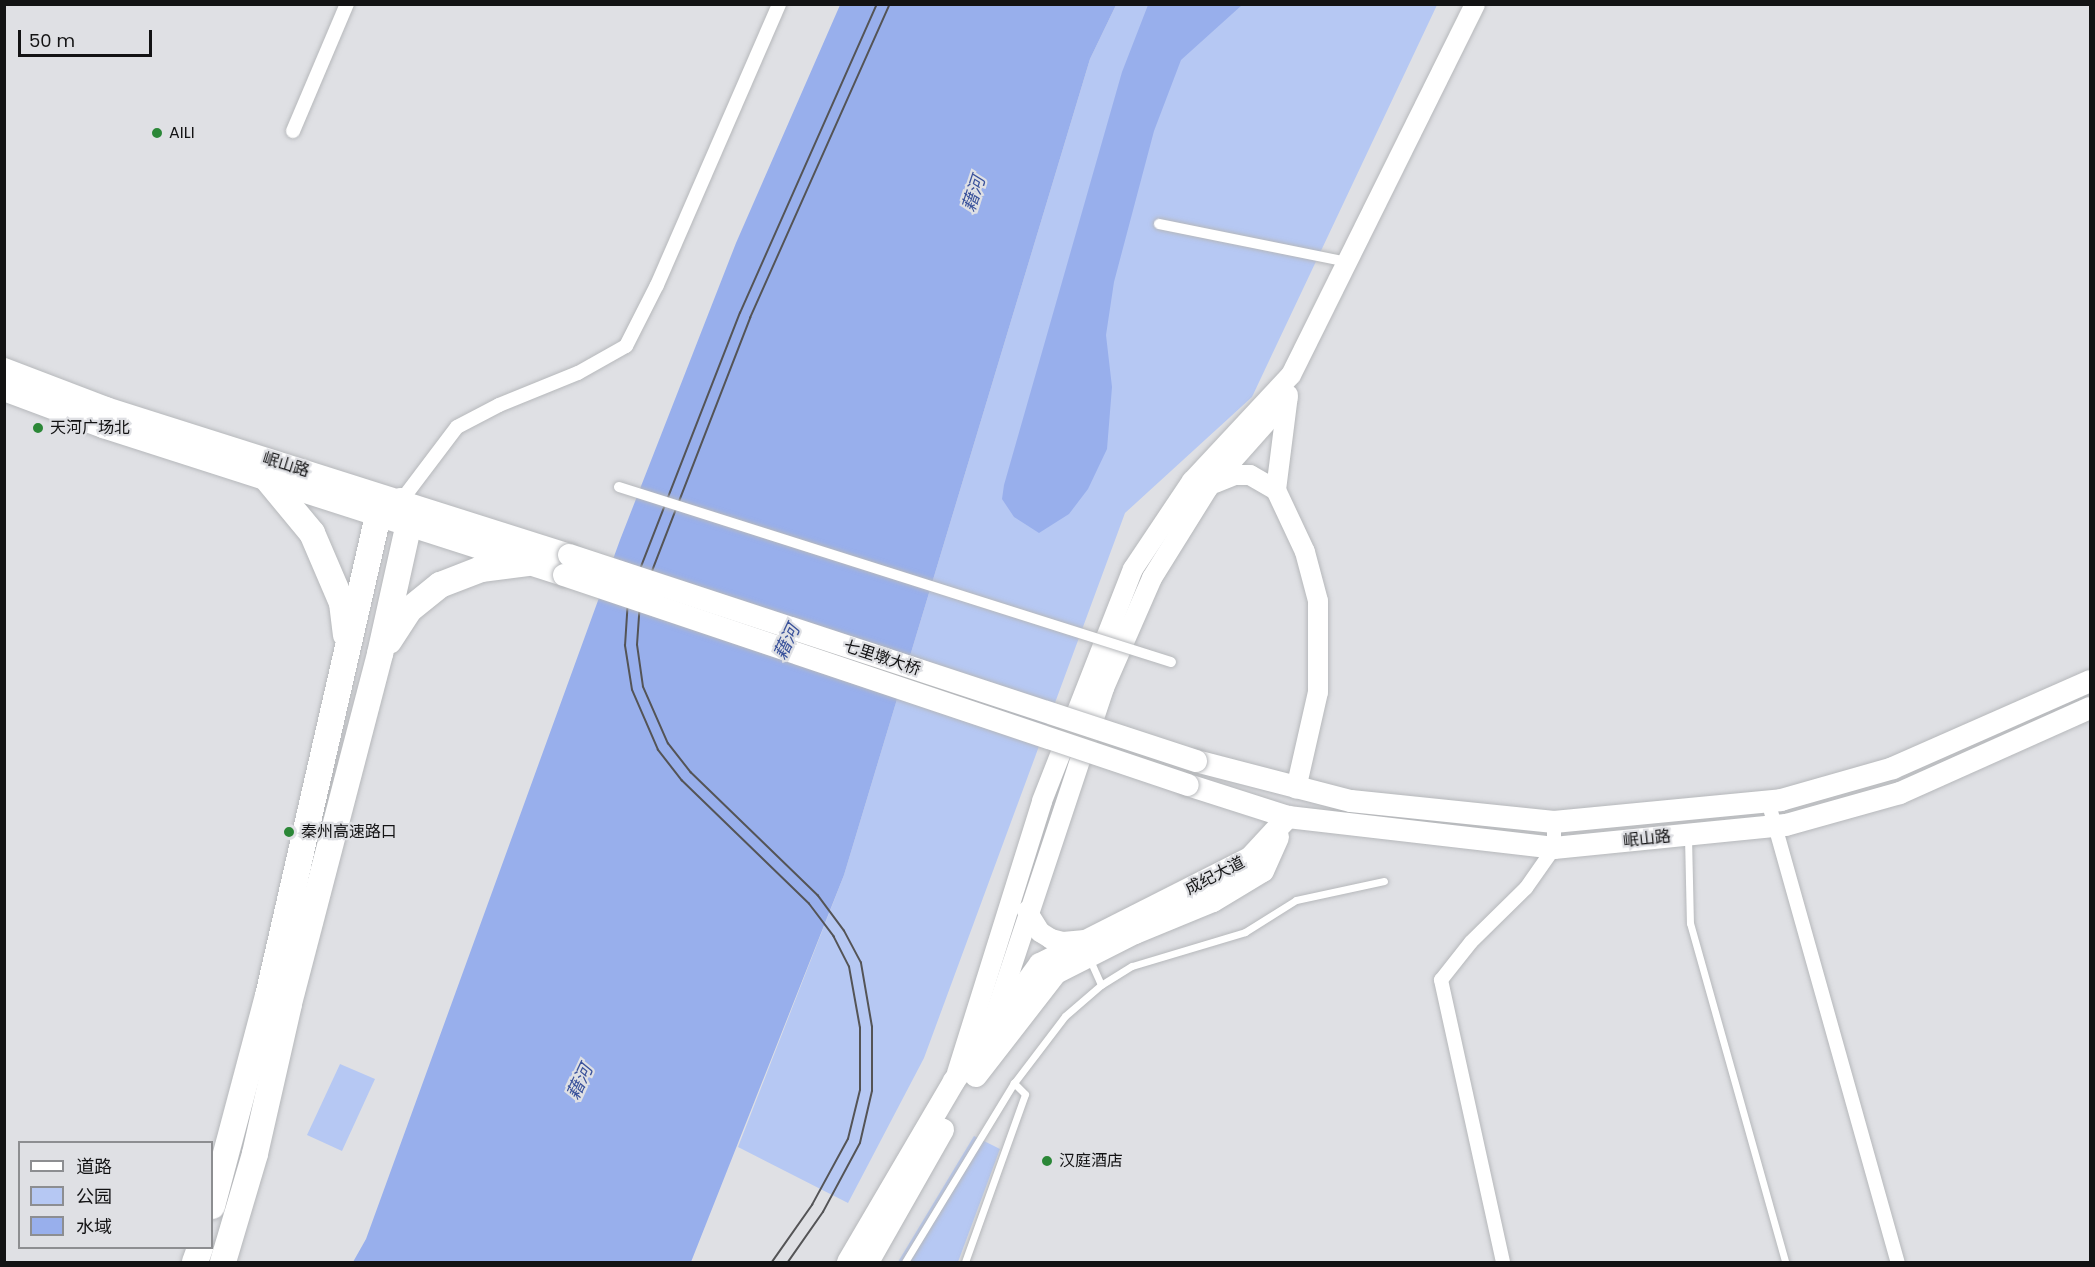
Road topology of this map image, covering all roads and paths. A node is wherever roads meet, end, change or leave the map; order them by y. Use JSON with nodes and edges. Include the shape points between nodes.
{"nodes":[{"id":1,"x":347,"y":4,"type":"edge"},
{"id":2,"x":779,"y":4,"type":"edge"},
{"id":3,"x":1474,"y":4,"type":"edge"},
{"id":4,"x":293,"y":131,"type":"dead end"},
{"id":5,"x":1158,"y":224,"type":"dead end"},
{"id":6,"x":1348,"y":262,"type":"junction"},
{"id":7,"x":4,"y":369,"type":"edge"},
{"id":8,"x":1291,"y":375,"type":"junction"},
{"id":9,"x":4,"y":390,"type":"edge"},
{"id":10,"x":1288,"y":398,"type":"junction"},
{"id":11,"x":268,"y":480,"type":"junction"},
{"id":12,"x":619,"y":487,"type":"dead end"},
{"id":13,"x":1208,"y":488,"type":"junction"},
{"id":14,"x":1276,"y":489,"type":"junction"},
{"id":15,"x":405,"y":512,"type":"junction"},
{"id":16,"x":378,"y":514,"type":"junction"},
{"id":17,"x":528,"y":563,"type":"junction"},
{"id":18,"x":566,"y":565,"type":"junction"},
{"id":19,"x":348,"y":648,"type":"junction"},
{"id":20,"x":380,"y":654,"type":"junction"},
{"id":21,"x":1171,"y":662,"type":"dead end"},
{"id":22,"x":2091,"y":681,"type":"edge"},
{"id":23,"x":2091,"y":708,"type":"edge"},
{"id":24,"x":1196,"y":760,"type":"joint"},
{"id":25,"x":1188,"y":785,"type":"joint"},
{"id":26,"x":1296,"y":789,"type":"junction"},
{"id":27,"x":1768,"y":801,"type":"junction"},
{"id":28,"x":1288,"y":817,"type":"junction"},
{"id":29,"x":1554,"y":822,"type":"junction"},
{"id":30,"x":1775,"y":826,"type":"junction"},
{"id":31,"x":1688,"y":834,"type":"junction"},
{"id":32,"x":1554,"y":848,"type":"junction"},
{"id":33,"x":1384,"y":881,"type":"dead end"},
{"id":34,"x":1027,"y":911,"type":"junction"},
{"id":35,"x":1088,"y":948,"type":"junction"},
{"id":36,"x":1101,"y":985,"type":"junction"},
{"id":37,"x":989,"y":1033,"type":"junction"},
{"id":38,"x":965,"y":1080,"type":"junction"},
{"id":39,"x":1014,"y":1083,"type":"junction"},
{"id":40,"x":213,"y":1202,"type":"edge"},
{"id":41,"x":223,"y":1263,"type":"edge"},
{"id":42,"x":848,"y":1263,"type":"edge"},
{"id":43,"x":867,"y":1263,"type":"edge"},
{"id":44,"x":905,"y":1263,"type":"edge"},
{"id":45,"x":965,"y":1263,"type":"edge"},
{"id":46,"x":1503,"y":1263,"type":"edge"},
{"id":47,"x":1785,"y":1263,"type":"edge"},
{"id":48,"x":1898,"y":1263,"type":"edge"}],
"edges":[{"from":1,"to":4,"type":"street"},
{"from":2,"to":15,"type":"street","via":[[657,285],[626,346],[578,373],[499,405],[457,428]]},
{"from":3,"to":6,"type":"main road"},
{"from":5,"to":6,"type":"street"},
{"from":6,"to":8,"type":"main road"},
{"from":7,"to":15,"type":"main road","name":"岷山路"},
{"from":8,"to":10,"type":"main road"},
{"from":8,"to":38,"type":"main road","via":[[1192,481],[1134,569],[1042,801]]},
{"from":9,"to":11,"type":"main road","name":"岷山路","via":[[103,427]]},
{"from":10,"to":13,"type":"main road"},
{"from":10,"to":14,"type":"main road"},
{"from":11,"to":16,"type":"main road","name":"岷山路"},
{"from":11,"to":19,"type":"highway","via":[[312,533],[342,603]]},
{"from":12,"to":21,"type":"street","bridge":true},
{"from":13,"to":14,"type":"main road","via":[[1235,475],[1257,478]]},
{"from":13,"to":34,"type":"main road","via":[[1152,578],[1119,655]]},
{"from":14,"to":26,"type":"main road","via":[[1305,552],[1318,601],[1318,692]]},
{"from":15,"to":16,"type":"highway"},
{"from":15,"to":17,"type":"main road","name":"岷山路"},
{"from":15,"to":18,"type":"main road","name":"岷山路"},
{"from":15,"to":20,"type":"highway"},
{"from":16,"to":19,"type":"highway"},
{"from":17,"to":18,"type":"main road","name":"岷山路"},
{"from":17,"to":20,"type":"highway","via":[[481,569],[440,585],[409,610]]},
{"from":18,"to":24,"type":"main road","name":"七里墩大桥","bridge":true},
{"from":18,"to":25,"type":"main road","name":"七里墩大桥","bridge":true},
{"from":19,"to":40,"type":"highway","via":[[268,996]]},
{"from":20,"to":41,"type":"highway","via":[[289,1004],[255,1154]]},
{"from":22,"to":27,"type":"main road","name":"岷山路","via":[[1893,768]]},
{"from":23,"to":30,"type":"main road","name":"岷山路","via":[[1900,792]]},
{"from":24,"to":26,"type":"main road","name":"岷山路"},
{"from":25,"to":28,"type":"main road","name":"岷山路"},
{"from":26,"to":29,"type":"main road","name":"岷山路","via":[[1352,801]]},
{"from":27,"to":29,"type":"main road","name":"岷山路"},
{"from":27,"to":30,"type":"street"},
{"from":28,"to":32,"type":"main road","name":"岷山路"},
{"from":28,"to":35,"type":"main road","name":"成纪大道","via":[[1250,858]]},
{"from":29,"to":32,"type":"street"},
{"from":30,"to":31,"type":"main road","name":"岷山路"},
{"from":30,"to":48,"type":"street"},
{"from":31,"to":32,"type":"main road","name":"岷山路"},
{"from":31,"to":47,"type":"lane","via":[[1690,923]]},
{"from":32,"to":46,"type":"street","via":[[1526,888],[1471,942],[1441,980]]},
{"from":33,"to":36,"type":"lane","via":[[1296,900],[1245,932],[1132,966]]},
{"from":34,"to":35,"type":"main road","via":[[1040,932],[1051,939]]},
{"from":34,"to":37,"type":"main road"},
{"from":35,"to":36,"type":"lane"},
{"from":35,"to":37,"type":"main road","name":"成纪大道","via":[[1040,964]]},
{"from":35,"to":38,"type":"main road","name":"成纪大道","via":[[1056,973]]},
{"from":36,"to":39,"type":"lane","via":[[1065,1016]]},
{"from":37,"to":38,"type":"main road","name":"成纪大道"},
{"from":38,"to":42,"type":"main road","name":"成纪大道"},
{"from":38,"to":43,"type":"main road","name":"成纪大道"},
{"from":39,"to":44,"type":"lane"},
{"from":39,"to":45,"type":"lane","via":[[1025,1094]]}]}
